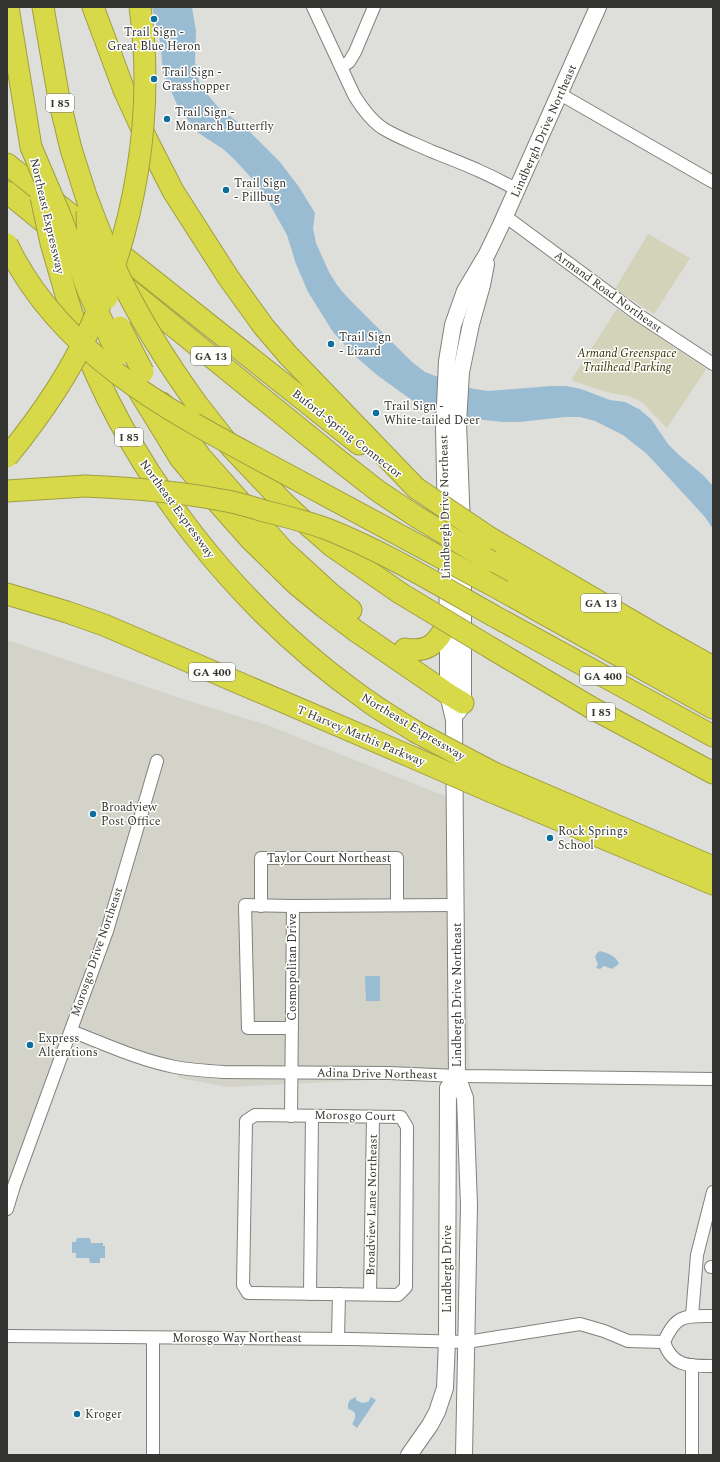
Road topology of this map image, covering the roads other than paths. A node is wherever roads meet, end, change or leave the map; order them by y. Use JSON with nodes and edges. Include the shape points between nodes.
{"nodes":[{"id":1,"x":8,"y":7,"type":"edge"},
{"id":2,"x":43,"y":7,"type":"edge"},
{"id":3,"x":93,"y":7,"type":"edge"},
{"id":4,"x":140,"y":7,"type":"edge"},
{"id":5,"x":313,"y":7,"type":"edge"},
{"id":6,"x":374,"y":7,"type":"edge"},
{"id":7,"x":598,"y":7,"type":"edge"},
{"id":8,"x":341,"y":67,"type":"junction"},
{"id":9,"x":560,"y":94,"type":"junction"},
{"id":10,"x":31,"y":147,"type":"junction"},
{"id":11,"x":7,"y":164,"type":"edge"},
{"id":12,"x":713,"y":182,"type":"edge"},
{"id":13,"x":517,"y":190,"type":"junction"},
{"id":14,"x":7,"y":192,"type":"edge"},
{"id":15,"x":86,"y":196,"type":"junction"},
{"id":16,"x":505,"y":216,"type":"junction"},
{"id":17,"x":7,"y":244,"type":"edge"},
{"id":18,"x":455,"y":361,"type":"junction"},
{"id":19,"x":713,"y":364,"type":"edge"},
{"id":20,"x":7,"y":457,"type":"edge"},
{"id":21,"x":416,"y":488,"type":"junction"},
{"id":22,"x":7,"y":491,"type":"edge"},
{"id":23,"x":7,"y":594,"type":"edge"},
{"id":24,"x":448,"y":623,"type":"junction"},
{"id":25,"x":405,"y":649,"type":"junction"},
{"id":26,"x":713,"y":667,"type":"edge"},
{"id":27,"x":713,"y":687,"type":"edge"},
{"id":28,"x":455,"y":696,"type":"junction"},
{"id":29,"x":713,"y":708,"type":"edge"},
{"id":30,"x":713,"y":736,"type":"edge"},
{"id":31,"x":157,"y":761,"type":"dead end"},
{"id":32,"x":713,"y":772,"type":"edge"},
{"id":33,"x":493,"y":782,"type":"junction"},
{"id":34,"x":713,"y":867,"type":"edge"},
{"id":35,"x":713,"y":884,"type":"edge"},
{"id":36,"x":397,"y":905,"type":"junction"},
{"id":37,"x":456,"y":905,"type":"junction"},
{"id":38,"x":261,"y":906,"type":"junction"},
{"id":39,"x":293,"y":906,"type":"junction"},
{"id":40,"x":292,"y":1028,"type":"junction"},
{"id":41,"x":71,"y":1031,"type":"junction"},
{"id":42,"x":292,"y":1073,"type":"junction"},
{"id":43,"x":457,"y":1076,"type":"junction"},
{"id":44,"x":713,"y":1078,"type":"edge"},
{"id":45,"x":291,"y":1116,"type":"junction"},
{"id":46,"x":312,"y":1116,"type":"junction"},
{"id":47,"x":373,"y":1116,"type":"junction"},
{"id":48,"x":713,"y":1192,"type":"edge"},
{"id":49,"x":7,"y":1209,"type":"edge"},
{"id":50,"x":710,"y":1216,"type":"edge"},
{"id":51,"x":310,"y":1294,"type":"junction"},
{"id":52,"x":339,"y":1294,"type":"junction"},
{"id":53,"x":370,"y":1294,"type":"junction"},
{"id":54,"x":692,"y":1316,"type":"junction"},
{"id":55,"x":713,"y":1316,"type":"edge"},
{"id":56,"x":7,"y":1336,"type":"edge"},
{"id":57,"x":153,"y":1338,"type":"junction"},
{"id":58,"x":338,"y":1339,"type":"junction"},
{"id":59,"x":447,"y":1341,"type":"junction"},
{"id":60,"x":466,"y":1342,"type":"junction"},
{"id":61,"x":664,"y":1342,"type":"junction"},
{"id":62,"x":692,"y":1365,"type":"junction"},
{"id":63,"x":713,"y":1366,"type":"edge"},
{"id":64,"x":153,"y":1455,"type":"edge"},
{"id":65,"x":409,"y":1455,"type":"edge"},
{"id":66,"x":464,"y":1455,"type":"edge"},
{"id":67,"x":692,"y":1455,"type":"edge"}],
"edges":[{"from":1,"to":10,"type":"highway","name":"Northeast Expressway","number":"I 85"},
{"from":2,"to":15,"type":"highway","number":"I 85","via":[[59,99]]},
{"from":3,"to":21,"type":"highway","via":[[121,83],[147,140],[174,191],[228,277],[288,355]]},
{"from":4,"to":20,"type":"highway","bridge":true,"via":[[145,60],[143,120],[136,178],[122,243],[90,329],[41,413]]},
{"from":5,"to":8,"type":"street"},
{"from":6,"to":8,"type":"street","via":[[355,52],[349,62]]},
{"from":7,"to":9,"type":"main road","name":"Lindbergh Drive Northeast"},
{"from":8,"to":13,"type":"street","via":[[360,106],[383,129],[492,176]]},
{"from":9,"to":12,"type":"street"},
{"from":9,"to":13,"type":"main road","name":"Lindbergh Drive Northeast"},
{"from":10,"to":28,"type":"highway","bridge":true,"via":[[89,293],[118,355],[180,458],[251,540],[296,584],[356,631]]},
{"from":10,"to":33,"type":"highway","name":"Northeast Expressway","number":"I 85","bridge":true,"via":[[51,243],[78,330],[118,419],[186,525],[235,584],[321,666],[365,700]]},
{"from":11,"to":21,"type":"highway","name":"Buford-Spring Connector","number":"GA 13"},
{"from":13,"to":16,"type":"main road","name":"Lindbergh Drive Northeast"},
{"from":14,"to":27,"type":"highway","name":"Buford-Spring Connector","number":"GA 13","bridge":true,"via":[[378,491],[490,561]]},
{"from":15,"to":25,"type":"highway","bridge":true,"via":[[88,245],[109,303],[143,372],[164,405],[200,456],[283,550],[331,594]]},
{"from":15,"to":32,"type":"highway","number":"I 85","bridge":true,"via":[[123,284],[173,371],[235,452],[309,526],[332,546],[400,593],[592,708]]},
{"from":16,"to":18,"type":"main road","name":"Lindbergh Drive Northeast","via":[[488,254],[471,324]]},
{"from":16,"to":19,"type":"street","name":"Armand Road Northeast","via":[[640,316]]},
{"from":17,"to":29,"type":"highway","bridge":true,"via":[[34,291],[64,328],[93,356],[147,395],[218,437]]},
{"from":18,"to":24,"type":"main road","name":"Lindbergh Drive Northeast","via":[[444,427]]},
{"from":18,"to":28,"type":"main road","name":"Lindbergh Drive Northeast","via":[[464,600]]},
{"from":21,"to":26,"type":"highway","name":"Buford-Spring Connector","number":"GA 13","bridge":true,"via":[[490,538]]},
{"from":22,"to":30,"type":"highway","number":"GA 400","bridge":true,"via":[[85,486],[189,494],[223,500],[326,529],[418,573]]},
{"from":23,"to":33,"type":"highway","name":"T Harvey Mathis Parkway","number":"GA 400","bridge":true,"via":[[104,625],[414,758]]},
{"from":24,"to":25,"type":"highway","via":[[432,644],[417,651]]},
{"from":24,"to":28,"type":"main road","name":"Lindbergh Drive Northeast"},
{"from":25,"to":28,"type":"highway"},
{"from":28,"to":37,"type":"main road","name":"Lindbergh Drive Northeast"},
{"from":31,"to":41,"type":"street","name":"Morosgo Drive Northeast","via":[[107,931]]},
{"from":33,"to":34,"type":"highway","name":"Northeast Expressway","number":"I 85"},
{"from":33,"to":35,"type":"highway","name":"T Harvey Mathis Parkway","number":"GA 400"},
{"from":36,"to":37,"type":"street","name":"Cosmopolitan Drive"},
{"from":36,"to":38,"type":"street","name":"Taylor Court Northeast","via":[[397,858],[261,858]]},
{"from":36,"to":39,"type":"street","name":"Cosmopolitan Drive"},
{"from":37,"to":43,"type":"main road","name":"Lindbergh Drive Northeast"},
{"from":38,"to":39,"type":"street"},
{"from":38,"to":40,"type":"street","via":[[245,905],[248,1028]]},
{"from":39,"to":40,"type":"street","name":"Cosmopolitan Drive"},
{"from":40,"to":42,"type":"street","name":"Cosmopolitan Drive"},
{"from":41,"to":42,"type":"street","name":"Adina Drive Northeast","via":[[174,1067],[197,1071]]},
{"from":41,"to":49,"type":"street","name":"Morosgo Drive Northeast"},
{"from":42,"to":43,"type":"street","name":"Adina Drive Northeast"},
{"from":42,"to":45,"type":"street","name":"Cosmopolitan Drive"},
{"from":43,"to":44,"type":"street","name":"Adina Drive Northeast"},
{"from":43,"to":59,"type":"main road","name":"Lindbergh Drive","via":[[448,1088]]},
{"from":43,"to":60,"type":"main road","name":"Lindbergh Drive Northeast","via":[[465,1098],[468,1169]]},
{"from":45,"to":46,"type":"street","name":"Morosgo Court"},
{"from":45,"to":51,"type":"street","name":"Morosgo Court","via":[[254,1115],[246,1121],[243,1285],[248,1293]]},
{"from":46,"to":47,"type":"street","name":"Morosgo Court"},
{"from":46,"to":51,"type":"street"},
{"from":47,"to":53,"type":"street","name":"Broadview Lane Northeast"},
{"from":47,"to":53,"type":"street","name":"Morosgo Court","via":[[401,1117],[407,1127],[406,1287],[398,1295]]},
{"from":48,"to":50,"type":"street"},
{"from":50,"to":54,"type":"street","via":[[697,1255]]},
{"from":51,"to":52,"type":"street","name":"Morosgo Court"},
{"from":52,"to":53,"type":"street","name":"Morosgo Court"},
{"from":52,"to":58,"type":"street"},
{"from":54,"to":55,"type":"street"},
{"from":54,"to":61,"type":"street","via":[[686,1316],[670,1328]]},
{"from":56,"to":57,"type":"street","name":"Morosgo Way Northeast"},
{"from":57,"to":58,"type":"street","name":"Morosgo Way Northeast"},
{"from":57,"to":64,"type":"street"},
{"from":58,"to":59,"type":"street","name":"Morosgo Way Northeast"},
{"from":59,"to":60,"type":"street","name":"Morosgo Way Northeast"},
{"from":59,"to":65,"type":"main road","name":"Lindbergh Drive","via":[[445,1388],[437,1412]]},
{"from":60,"to":61,"type":"street","name":"Morosgo Way Northeast","via":[[580,1324],[628,1341]]},
{"from":60,"to":66,"type":"main road","name":"Lindbergh Drive Northeast"},
{"from":61,"to":62,"type":"street","via":[[676,1361]]},
{"from":62,"to":63,"type":"street"},
{"from":62,"to":67,"type":"street"}]}
